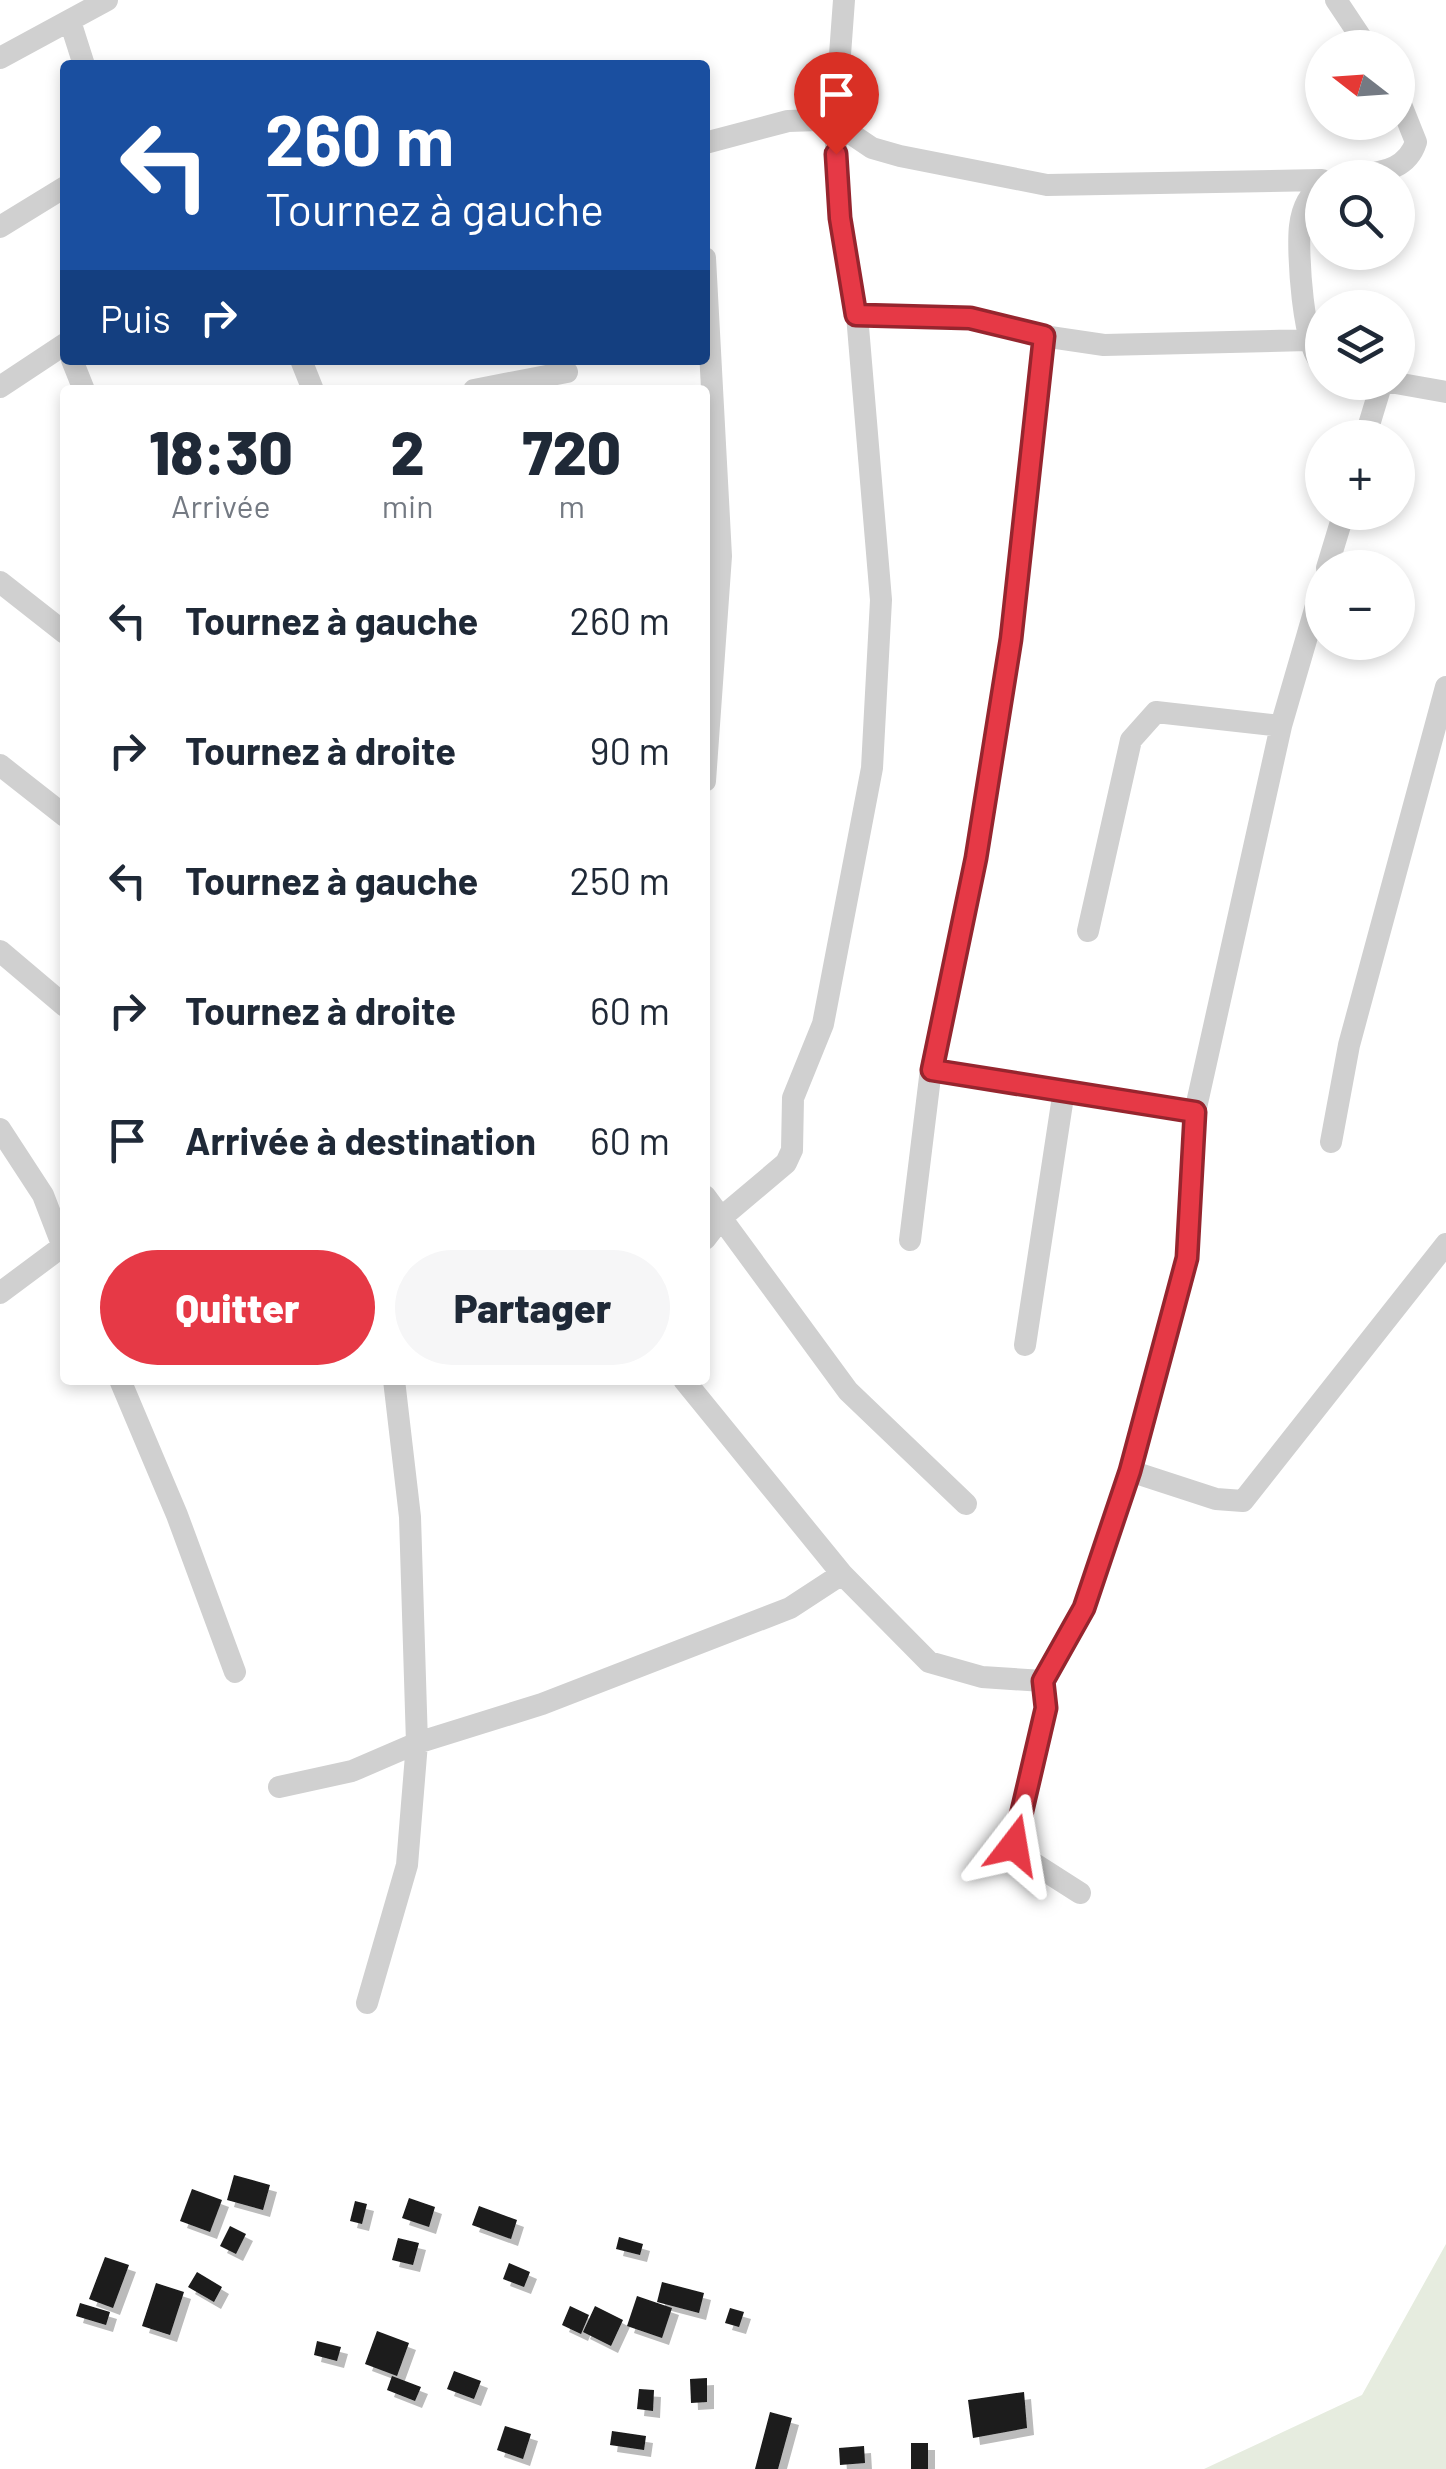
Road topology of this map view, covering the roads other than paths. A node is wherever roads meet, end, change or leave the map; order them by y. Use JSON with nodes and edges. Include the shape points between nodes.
{"nodes":[{"id":1,"x":107,"y":0,"type":"edge"},
{"id":2,"x":844,"y":0,"type":"edge"},
{"id":3,"x":1336,"y":0,"type":"edge"},
{"id":4,"x":70,"y":21,"type":"junction"},
{"id":5,"x":1356,"y":30,"type":"edge"},
{"id":6,"x":0,"y":58,"type":"edge"},
{"id":7,"x":82,"y":60,"type":"edge"},
{"id":8,"x":835,"y":123,"type":"junction"},
{"id":9,"x":710,"y":142,"type":"edge"},
{"id":10,"x":1305,"y":183,"type":"edge"},
{"id":11,"x":60,"y":190,"type":"edge"},
{"id":12,"x":1305,"y":207,"type":"edge"},
{"id":13,"x":0,"y":226,"type":"edge"},
{"id":14,"x":1305,"y":298,"type":"edge"},
{"id":15,"x":856,"y":315,"type":"junction"},
{"id":16,"x":1044,"y":336,"type":"junction"},
{"id":17,"x":1305,"y":340,"type":"edge"},
{"id":18,"x":60,"y":347,"type":"edge"},
{"id":19,"x":710,"y":351,"type":"edge"},
{"id":20,"x":567,"y":374,"type":"edge"},
{"id":21,"x":503,"y":385,"type":"edge"},
{"id":22,"x":1415,"y":386,"type":"edge"},
{"id":23,"x":0,"y":387,"type":"edge"},
{"id":24,"x":1446,"y":392,"type":"edge"},
{"id":25,"x":0,"y":582,"type":"edge"},
{"id":26,"x":60,"y":630,"type":"edge"},
{"id":27,"x":1305,"y":643,"type":"edge"},
{"id":28,"x":1446,"y":687,"type":"edge"},
{"id":29,"x":710,"y":710,"type":"edge"},
{"id":30,"x":1281,"y":726,"type":"junction"},
{"id":31,"x":0,"y":764,"type":"edge"},
{"id":32,"x":60,"y":812,"type":"edge"},
{"id":33,"x":1088,"y":931,"type":"dead end"},
{"id":34,"x":0,"y":951,"type":"edge"},
{"id":35,"x":60,"y":1002,"type":"edge"},
{"id":36,"x":932,"y":1070,"type":"junction"},
{"id":37,"x":1064,"y":1090,"type":"junction"},
{"id":38,"x":1195,"y":1112,"type":"junction"},
{"id":39,"x":0,"y":1129,"type":"edge"},
{"id":40,"x":1331,"y":1142,"type":"dead end"},
{"id":41,"x":710,"y":1202,"type":"edge"},
{"id":42,"x":722,"y":1217,"type":"junction"},
{"id":43,"x":710,"y":1233,"type":"edge"},
{"id":44,"x":60,"y":1239,"type":"edge"},
{"id":45,"x":910,"y":1240,"type":"dead end"},
{"id":46,"x":1446,"y":1244,"type":"edge"},
{"id":47,"x":60,"y":1252,"type":"edge"},
{"id":48,"x":0,"y":1293,"type":"edge"},
{"id":49,"x":1025,"y":1344,"type":"dead end"},
{"id":50,"x":122,"y":1385,"type":"edge"},
{"id":51,"x":395,"y":1385,"type":"edge"},
{"id":52,"x":688,"y":1385,"type":"edge"},
{"id":53,"x":1130,"y":1471,"type":"junction"},
{"id":54,"x":966,"y":1504,"type":"dead end"},
{"id":55,"x":842,"y":1574,"type":"junction"},
{"id":56,"x":235,"y":1672,"type":"dead end"},
{"id":57,"x":1043,"y":1681,"type":"junction"},
{"id":58,"x":417,"y":1743,"type":"junction"},
{"id":59,"x":279,"y":1788,"type":"dead end"},
{"id":60,"x":1080,"y":1892,"type":"dead end"},
{"id":61,"x":367,"y":2004,"type":"dead end"}],
"edges":[{"from":1,"to":4,"type":"street"},
{"from":2,"to":8,"type":"street"},
{"from":3,"to":5,"type":"street"},
{"from":4,"to":6,"type":"street"},
{"from":4,"to":7,"type":"street"},
{"from":8,"to":9,"type":"street","via":[[788,121]]},
{"from":8,"to":10,"type":"street","via":[[872,148],[1048,186]]},
{"from":8,"to":15,"type":"street","via":[[840,218]]},
{"from":11,"to":13,"type":"street"},
{"from":12,"to":14,"type":"street","via":[[1300,228]]},
{"from":15,"to":16,"type":"street","via":[[970,318]]},
{"from":15,"to":42,"type":"street","via":[[881,600],[872,768],[823,1024],[793,1098],[792,1150],[786,1164]]},
{"from":16,"to":17,"type":"street","via":[[1104,345]]},
{"from":16,"to":36,"type":"street","via":[[1008,658]]},
{"from":18,"to":23,"type":"street"},
{"from":19,"to":29,"type":"street","via":[[721,556]]},
{"from":20,"to":21,"type":"street"},
{"from":22,"to":24,"type":"street"},
{"from":25,"to":26,"type":"street"},
{"from":27,"to":30,"type":"street"},
{"from":28,"to":40,"type":"street","via":[[1349,1046]]},
{"from":30,"to":33,"type":"street","via":[[1156,712],[1144,720],[1131,740]]},
{"from":30,"to":38,"type":"street"},
{"from":31,"to":32,"type":"street"},
{"from":34,"to":35,"type":"street"},
{"from":36,"to":37,"type":"street"},
{"from":36,"to":45,"type":"street"},
{"from":37,"to":38,"type":"street"},
{"from":37,"to":49,"type":"street"},
{"from":38,"to":53,"type":"street","via":[[1187,1258]]},
{"from":39,"to":44,"type":"street","via":[[43,1195]]},
{"from":41,"to":42,"type":"street"},
{"from":42,"to":43,"type":"street"},
{"from":42,"to":54,"type":"street","via":[[848,1391]]},
{"from":46,"to":53,"type":"street","via":[[1243,1501]]},
{"from":47,"to":48,"type":"street"},
{"from":50,"to":56,"type":"street"},
{"from":51,"to":58,"type":"street","via":[[410,1517]]},
{"from":52,"to":55,"type":"street"},
{"from":53,"to":57,"type":"street","via":[[1084,1608]]},
{"from":55,"to":57,"type":"street","via":[[929,1662],[982,1677]]},
{"from":55,"to":58,"type":"street","via":[[772,1615],[542,1704]]},
{"from":57,"to":60,"type":"street","via":[[1046,1708],[1014,1845]]},
{"from":58,"to":59,"type":"street","via":[[352,1772]]},
{"from":58,"to":61,"type":"street","via":[[407,1865]]}]}
